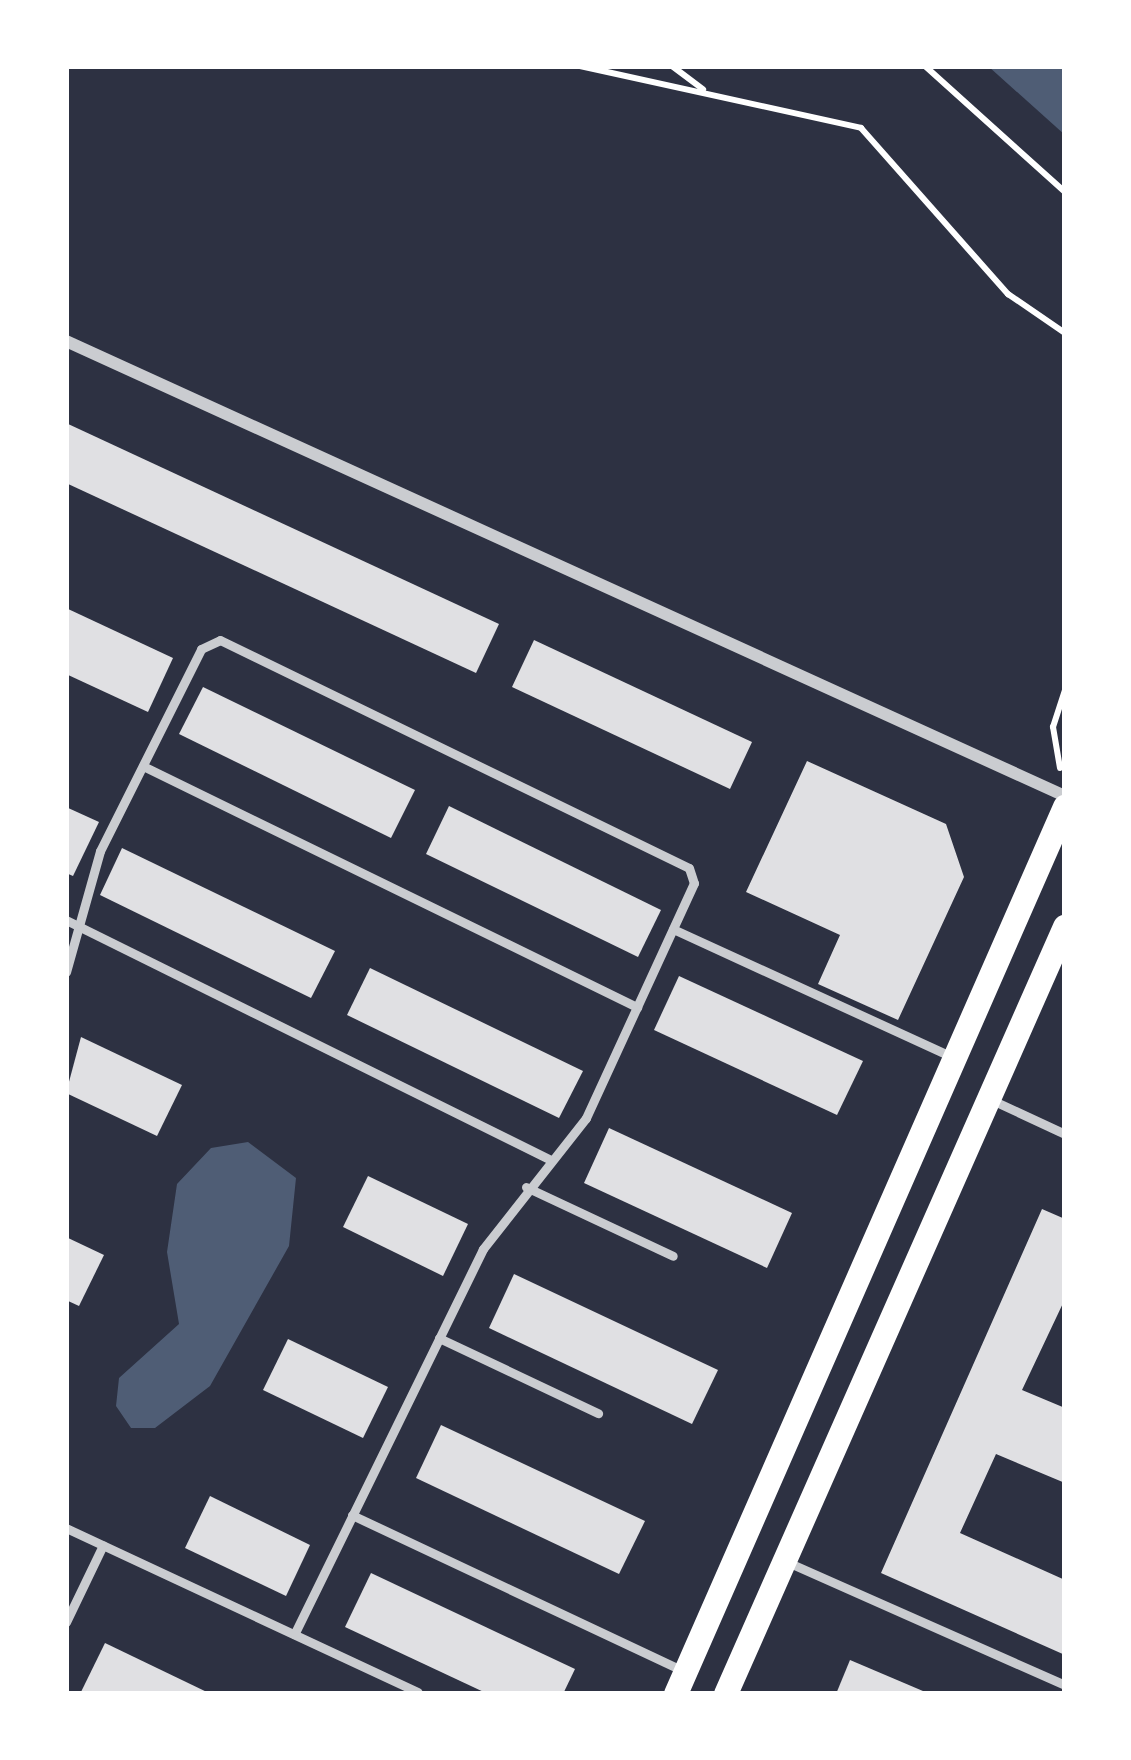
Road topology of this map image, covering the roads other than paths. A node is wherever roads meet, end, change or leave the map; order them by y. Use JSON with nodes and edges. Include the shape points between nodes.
{"nodes":[{"id":1,"x":66,"y":340,"type":"edge"},
{"id":2,"x":142,"y":766,"type":"junction"},
{"id":3,"x":1065,"y":796,"type":"edge"},
{"id":4,"x":1065,"y":807,"type":"edge"},
{"id":5,"x":71,"y":923,"type":"edge"},
{"id":6,"x":1065,"y":927,"type":"edge"},
{"id":7,"x":673,"y":929,"type":"junction"},
{"id":8,"x":66,"y":972,"type":"edge"},
{"id":9,"x":637,"y":1007,"type":"junction"},
{"id":10,"x":955,"y":1058,"type":"junction"},
{"id":11,"x":989,"y":1099,"type":"junction"},
{"id":12,"x":1065,"y":1134,"type":"edge"},
{"id":13,"x":551,"y":1160,"type":"junction"},
{"id":14,"x":526,"y":1187,"type":"junction"},
{"id":15,"x":673,"y":1256,"type":"dead end"},
{"id":16,"x":439,"y":1338,"type":"junction"},
{"id":17,"x":598,"y":1413,"type":"dead end"},
{"id":18,"x":352,"y":1515,"type":"junction"},
{"id":19,"x":66,"y":1528,"type":"edge"},
{"id":20,"x":103,"y":1545,"type":"junction"},
{"id":21,"x":785,"y":1561,"type":"junction"},
{"id":22,"x":66,"y":1622,"type":"edge"},
{"id":23,"x":294,"y":1634,"type":"junction"},
{"id":24,"x":681,"y":1683,"type":"edge"},
{"id":25,"x":1065,"y":1685,"type":"edge"},
{"id":26,"x":418,"y":1692,"type":"edge"},
{"id":27,"x":726,"y":1694,"type":"edge"}],
"edges":[{"from":1,"to":3,"type":"street"},
{"from":2,"to":5,"type":"lane"},
{"from":2,"to":7,"type":"lane","via":[[201,649],[220,640],[680,858],[694,883]]},
{"from":2,"to":9,"type":"lane"},
{"from":4,"to":10,"type":"main road"},
{"from":5,"to":8,"type":"lane"},
{"from":5,"to":13,"type":"lane"},
{"from":6,"to":11,"type":"main road"},
{"from":7,"to":9,"type":"lane"},
{"from":7,"to":10,"type":"lane"},
{"from":9,"to":13,"type":"lane","via":[[586,1118]]},
{"from":10,"to":24,"type":"main road"},
{"from":11,"to":12,"type":"lane"},
{"from":11,"to":21,"type":"main road"},
{"from":13,"to":14,"type":"lane"},
{"from":14,"to":15,"type":"lane"},
{"from":14,"to":16,"type":"lane"},
{"from":16,"to":17,"type":"lane"},
{"from":16,"to":18,"type":"lane"},
{"from":18,"to":23,"type":"lane"},
{"from":18,"to":24,"type":"lane"},
{"from":19,"to":20,"type":"lane"},
{"from":20,"to":22,"type":"lane"},
{"from":20,"to":23,"type":"lane"},
{"from":21,"to":25,"type":"lane"},
{"from":21,"to":27,"type":"main road"},
{"from":23,"to":26,"type":"lane"}]}
